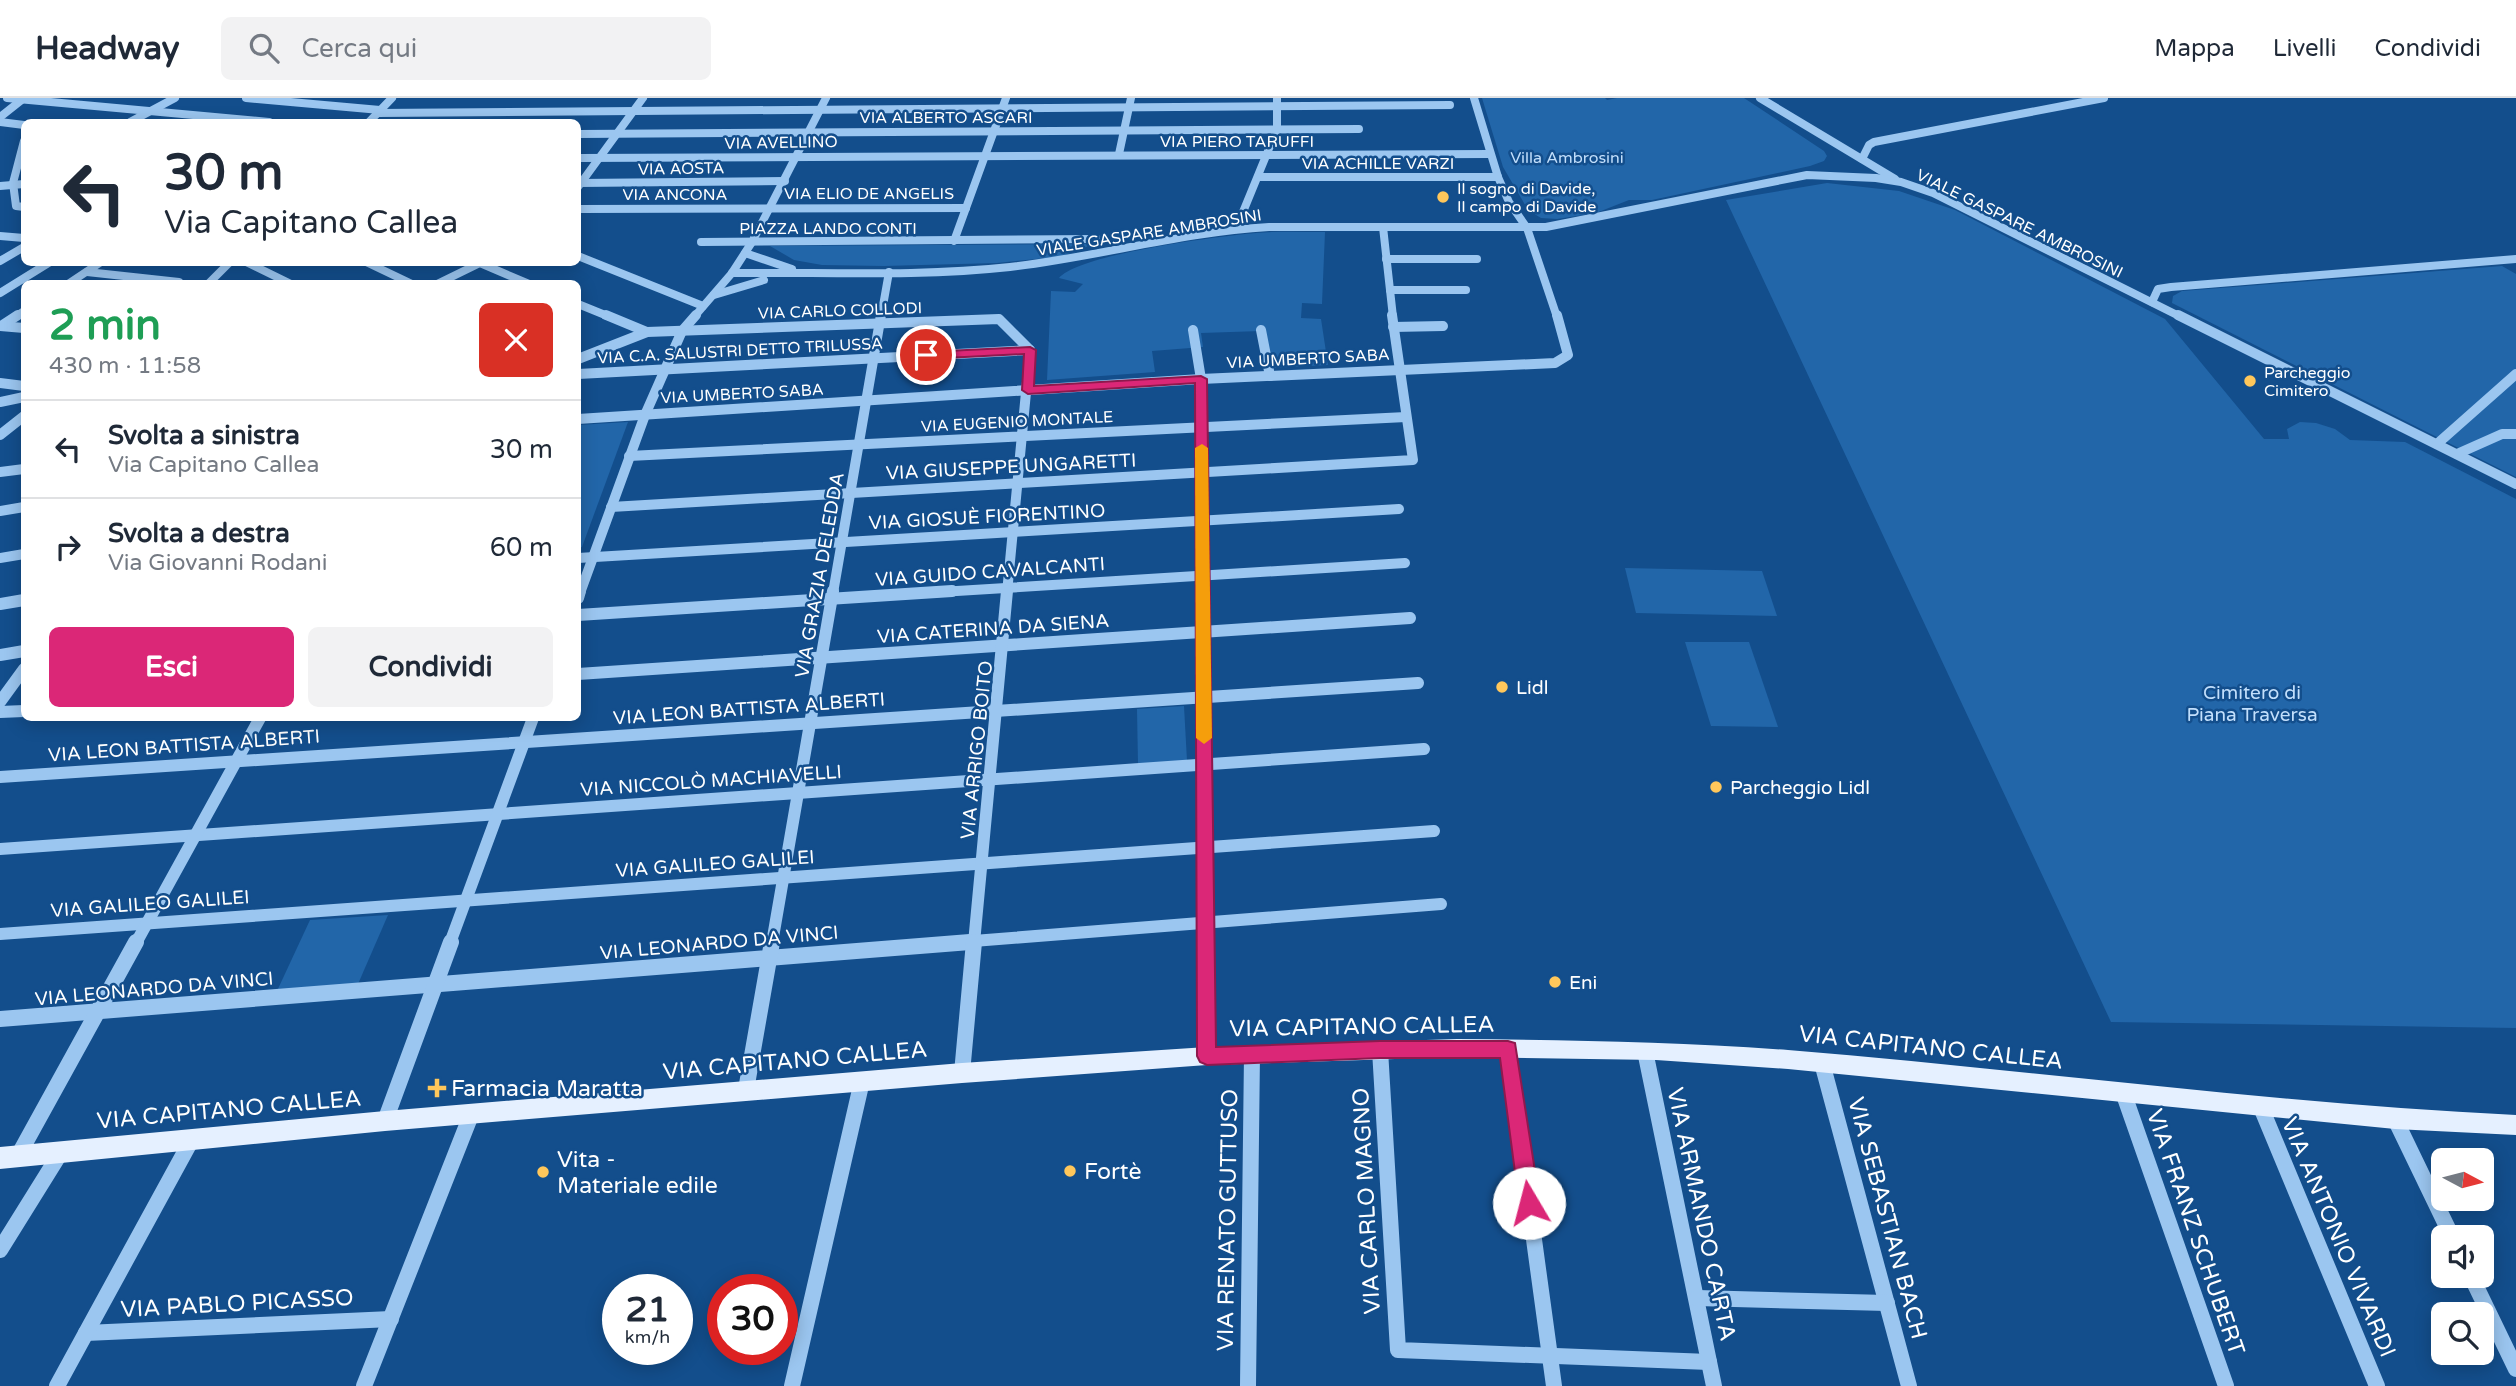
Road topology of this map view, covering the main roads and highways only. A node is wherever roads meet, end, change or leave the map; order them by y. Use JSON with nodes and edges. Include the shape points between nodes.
{"nodes":[{"id":1,"x":2516,"y":1125,"type":"edge"},
{"id":2,"x":9,"y":1157,"type":"edge"}],
"edges":[{"from":1,"to":2,"type":"main road","name":"VIA CAPITANO CALLEA","via":[[2395,1119],[1822,1063],[1645,1051],[1380,1050],[1207,1056],[962,1073]]}]}
